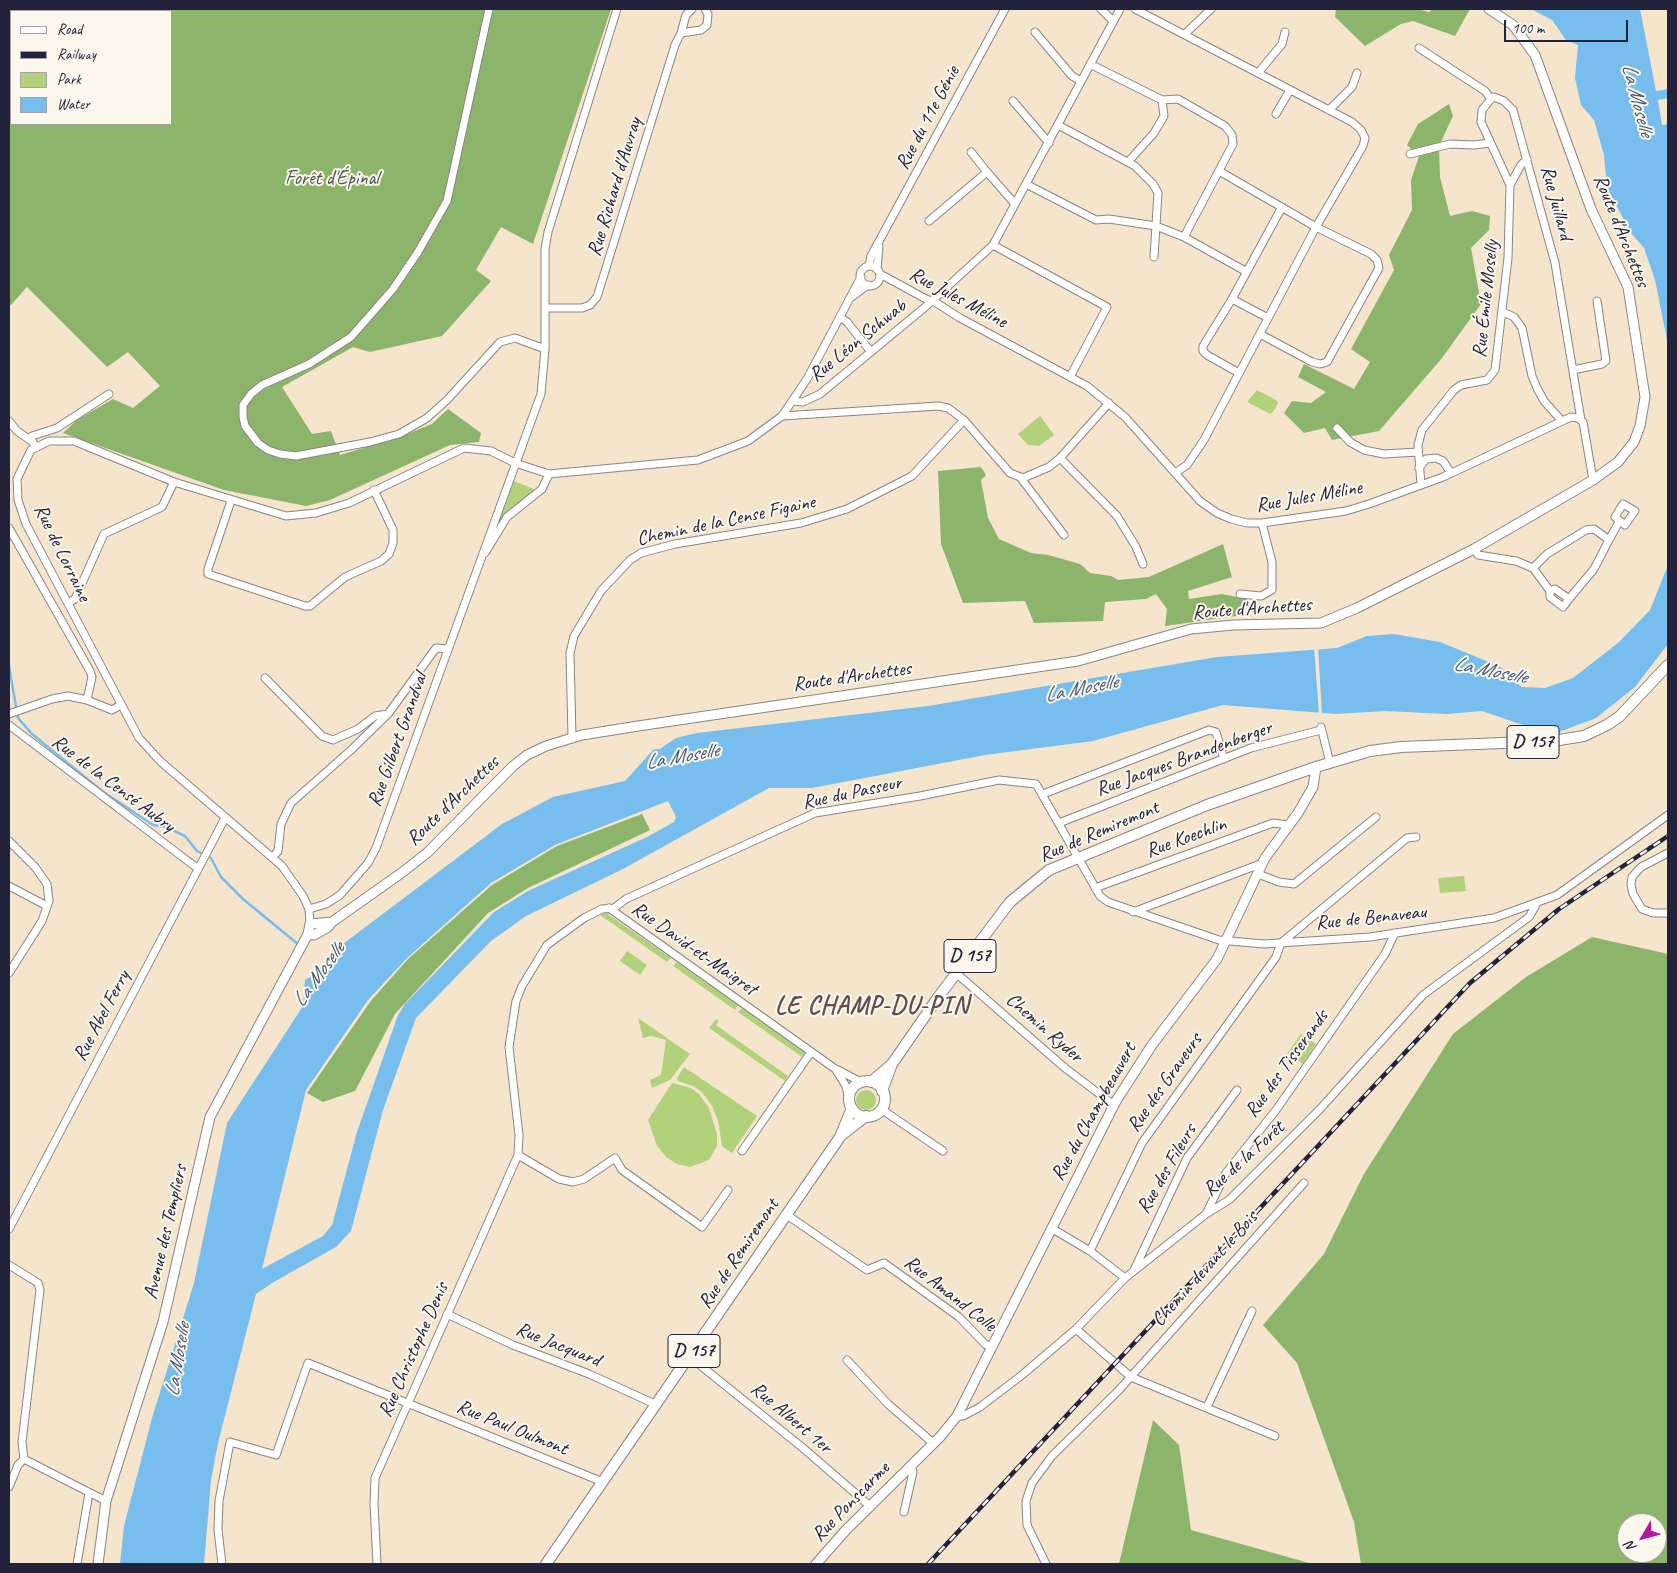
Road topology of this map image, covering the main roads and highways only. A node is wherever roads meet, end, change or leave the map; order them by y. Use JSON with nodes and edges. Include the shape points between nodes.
{"nodes":[{"id":1,"x":1668,"y":665,"type":"edge"},
{"id":2,"x":892,"y":1064,"type":"junction"},
{"id":3,"x":866,"y":1082,"type":"junction"},
{"id":4,"x":882,"y":1091,"type":"junction"},
{"id":5,"x":850,"y":1104,"type":"junction"},
{"id":6,"x":866,"y":1116,"type":"junction"},
{"id":7,"x":840,"y":1136,"type":"junction"},
{"id":8,"x":546,"y":1564,"type":"edge"}],
"edges":[{"from":1,"to":2,"type":"main road","name":"Rue de Remiremont","number":"D 157","via":[[1619,717],[1584,736],[1553,741],[1370,751],[1207,805],[1049,870],[1010,902]]},
{"from":2,"to":3,"type":"main road","name":"Rue de Remiremont","number":"D 157"},
{"from":2,"to":4,"type":"main road","name":"Rue de Remiremont","number":"D 157"},
{"from":3,"to":4,"type":"main road"},
{"from":3,"to":5,"type":"main road","via":[[851,1091]]},
{"from":4,"to":6,"type":"main road","via":[[884,1103],[881,1109]]},
{"from":5,"to":6,"type":"main road","via":[[857,1114]]},
{"from":5,"to":7,"type":"main road","name":"Rue de Remiremont","number":"D 157"},
{"from":6,"to":7,"type":"main road","name":"Rue de Remiremont","number":"D 157"},
{"from":7,"to":8,"type":"main road","name":"Rue de Remiremont","number":"D 157"}]}
